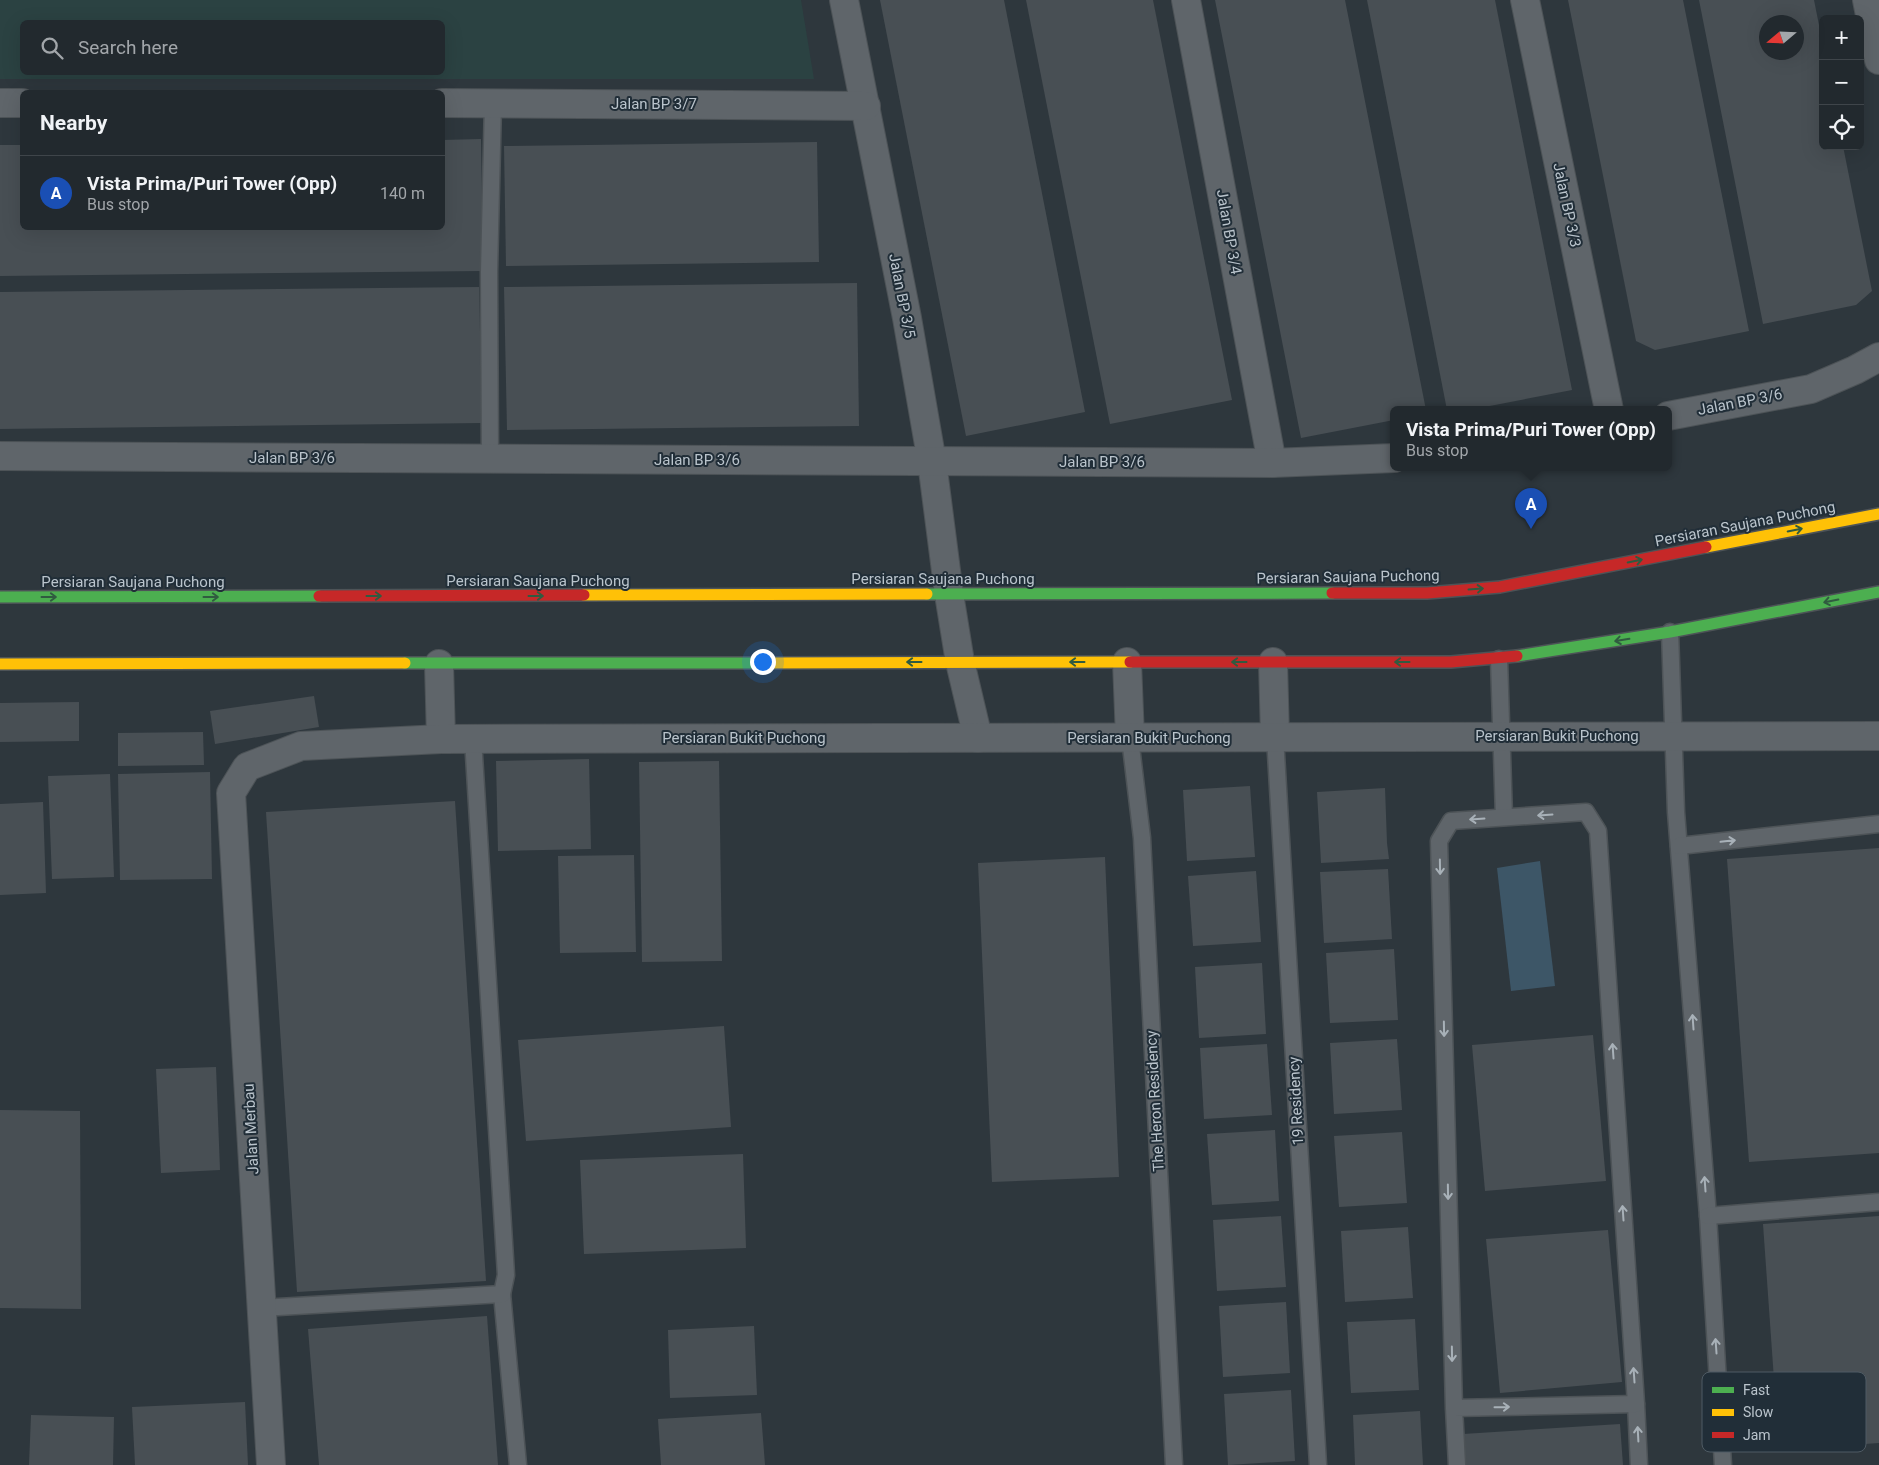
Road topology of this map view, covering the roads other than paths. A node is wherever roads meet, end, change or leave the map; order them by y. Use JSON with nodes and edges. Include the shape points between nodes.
{"nodes":[{"id":1,"x":844,"y":0,"type":"edge"},
{"id":2,"x":1186,"y":0,"type":"edge"},
{"id":3,"x":1525,"y":0,"type":"edge"},
{"id":4,"x":1867,"y":0,"type":"edge"},
{"id":5,"x":1879,"y":60,"type":"edge"},
{"id":6,"x":0,"y":103,"type":"edge"},
{"id":7,"x":20,"y":103,"type":"edge"},
{"id":8,"x":445,"y":103,"type":"edge"},
{"id":9,"x":494,"y":103,"type":"junction"},
{"id":10,"x":866,"y":106,"type":"junction"},
{"id":11,"x":1879,"y":357,"type":"edge"},
{"id":12,"x":1608,"y":406,"type":"edge"},
{"id":13,"x":1672,"y":415,"type":"edge"},
{"id":14,"x":0,"y":456,"type":"edge"},
{"id":15,"x":1390,"y":458,"type":"edge"},
{"id":16,"x":490,"y":459,"type":"junction"},
{"id":17,"x":932,"y":462,"type":"junction"},
{"id":18,"x":1272,"y":463,"type":"junction"},
{"id":19,"x":1879,"y":514,"type":"edge"},
{"id":20,"x":1879,"y":592,"type":"edge"},
{"id":21,"x":949,"y":594,"type":"junction"},
{"id":22,"x":0,"y":597,"type":"edge"},
{"id":23,"x":1670,"y":632,"type":"junction"},
{"id":24,"x":1499,"y":659,"type":"junction"},
{"id":25,"x":960,"y":662,"type":"junction"},
{"id":26,"x":1127,"y":662,"type":"junction"},
{"id":27,"x":1273,"y":662,"type":"junction"},
{"id":28,"x":0,"y":664,"type":"edge"},
{"id":29,"x":439,"y":664,"type":"junction"},
{"id":30,"x":1501,"y":736,"type":"junction"},
{"id":31,"x":1675,"y":736,"type":"junction"},
{"id":32,"x":1879,"y":736,"type":"edge"},
{"id":33,"x":1275,"y":737,"type":"junction"},
{"id":34,"x":978,"y":738,"type":"junction"},
{"id":35,"x":1130,"y":738,"type":"junction"},
{"id":36,"x":441,"y":739,"type":"junction"},
{"id":37,"x":473,"y":739,"type":"junction"},
{"id":38,"x":231,"y":792,"type":"joint"},
{"id":39,"x":1504,"y":817,"type":"junction"},
{"id":40,"x":1879,"y":824,"type":"edge"},
{"id":41,"x":1679,"y":846,"type":"junction"},
{"id":42,"x":1879,"y":1202,"type":"edge"},
{"id":43,"x":1708,"y":1216,"type":"junction"},
{"id":44,"x":502,"y":1294,"type":"junction"},
{"id":45,"x":261,"y":1308,"type":"junction"},
{"id":46,"x":1717,"y":1372,"type":"edge"},
{"id":47,"x":1636,"y":1404,"type":"junction"},
{"id":48,"x":1454,"y":1408,"type":"junction"},
{"id":49,"x":1722,"y":1452,"type":"edge"},
{"id":50,"x":270,"y":1465,"type":"edge"},
{"id":51,"x":518,"y":1465,"type":"edge"},
{"id":52,"x":1174,"y":1465,"type":"edge"},
{"id":53,"x":1318,"y":1465,"type":"edge"},
{"id":54,"x":1457,"y":1465,"type":"edge"},
{"id":55,"x":1639,"y":1465,"type":"edge"},
{"id":56,"x":1723,"y":1465,"type":"edge"}],
"edges":[{"from":1,"to":10,"type":"street","name":"Jalan BP 3/5"},
{"from":2,"to":18,"type":"street","name":"Jalan BP 3/4"},
{"from":3,"to":12,"type":"street","name":"Jalan BP 3/3"},
{"from":4,"to":5,"type":"street"},
{"from":6,"to":7,"type":"street"},
{"from":8,"to":9,"type":"street","name":"Jalan BP 3/7"},
{"from":9,"to":10,"type":"street","name":"Jalan BP 3/7"},
{"from":9,"to":16,"type":"lane","via":[[489,272]]},
{"from":10,"to":17,"type":"street","name":"Jalan BP 3/5"},
{"from":11,"to":13,"type":"street","name":"Jalan BP 3/6","via":[[1811,389]]},
{"from":14,"to":16,"type":"street","name":"Jalan BP 3/6"},
{"from":15,"to":18,"type":"street","name":"Jalan BP 3/6"},
{"from":16,"to":17,"type":"street","name":"Jalan BP 3/6"},
{"from":17,"to":18,"type":"street","name":"Jalan BP 3/6"},
{"from":17,"to":21,"type":"street","name":"Jalan BP 3/5"},
{"from":21,"to":19,"type":"street","name":"Persiaran Saujana Puchong","one_way":true,"via":[[1417,593],[1500,588]]},
{"from":20,"to":23,"type":"street","one_way":true},
{"from":22,"to":21,"type":"street","name":"Persiaran Saujana Puchong","one_way":true},
{"from":21,"to":25,"type":"street","name":"Jalan BP 3/5"},
{"from":23,"to":24,"type":"street","one_way":true},
{"from":23,"to":31,"type":"lane"},
{"from":24,"to":27,"type":"street","one_way":true},
{"from":24,"to":30,"type":"lane"},
{"from":26,"to":25,"type":"street","one_way":true},
{"from":25,"to":29,"type":"street","one_way":true},
{"from":25,"to":34,"type":"street","name":"Jalan BP 3/5"},
{"from":27,"to":26,"type":"street","one_way":true},
{"from":26,"to":35,"type":"street"},
{"from":27,"to":33,"type":"street"},
{"from":28,"to":29,"type":"street"},
{"from":29,"to":36,"type":"street"},
{"from":30,"to":31,"type":"street","name":"Persiaran Bukit Puchong"},
{"from":30,"to":33,"type":"street","name":"Persiaran Bukit Puchong"},
{"from":30,"to":39,"type":"lane"},
{"from":31,"to":32,"type":"street","name":"Persiaran Bukit Puchong"},
{"from":31,"to":41,"type":"lane"},
{"from":33,"to":35,"type":"street","name":"Persiaran Bukit Puchong"},
{"from":33,"to":53,"type":"lane","name":"19 Residency"},
{"from":34,"to":35,"type":"street","name":"Persiaran Bukit Puchong"},
{"from":34,"to":37,"type":"street","name":"Persiaran Bukit Puchong"},
{"from":35,"to":52,"type":"lane","name":"The Heron Residency","via":[[1142,838]]},
{"from":36,"to":37,"type":"street","name":"Persiaran Bukit Puchong"},
{"from":36,"to":38,"type":"street","name":"Persiaran Bukit Puchong","via":[[301,746],[246,767]]},
{"from":37,"to":44,"type":"lane","via":[[506,1275]]},
{"from":38,"to":45,"type":"street","name":"Jalan Merbau"},
{"from":47,"to":39,"type":"lane","one_way":true,"via":[[1598,832],[1586,812]]},
{"from":39,"to":48,"type":"lane","one_way":true,"via":[[1450,821],[1439,841]]},
{"from":41,"to":40,"type":"lane","one_way":true},
{"from":43,"to":41,"type":"lane","one_way":true},
{"from":42,"to":43,"type":"lane"},
{"from":46,"to":43,"type":"lane","one_way":true},
{"from":44,"to":45,"type":"lane"},
{"from":44,"to":51,"type":"lane"},
{"from":45,"to":50,"type":"street","name":"Jalan Merbau"},
{"from":48,"to":47,"type":"lane","one_way":true},
{"from":55,"to":47,"type":"lane","one_way":true},
{"from":48,"to":54,"type":"lane"},
{"from":56,"to":49,"type":"lane","one_way":true}]}
